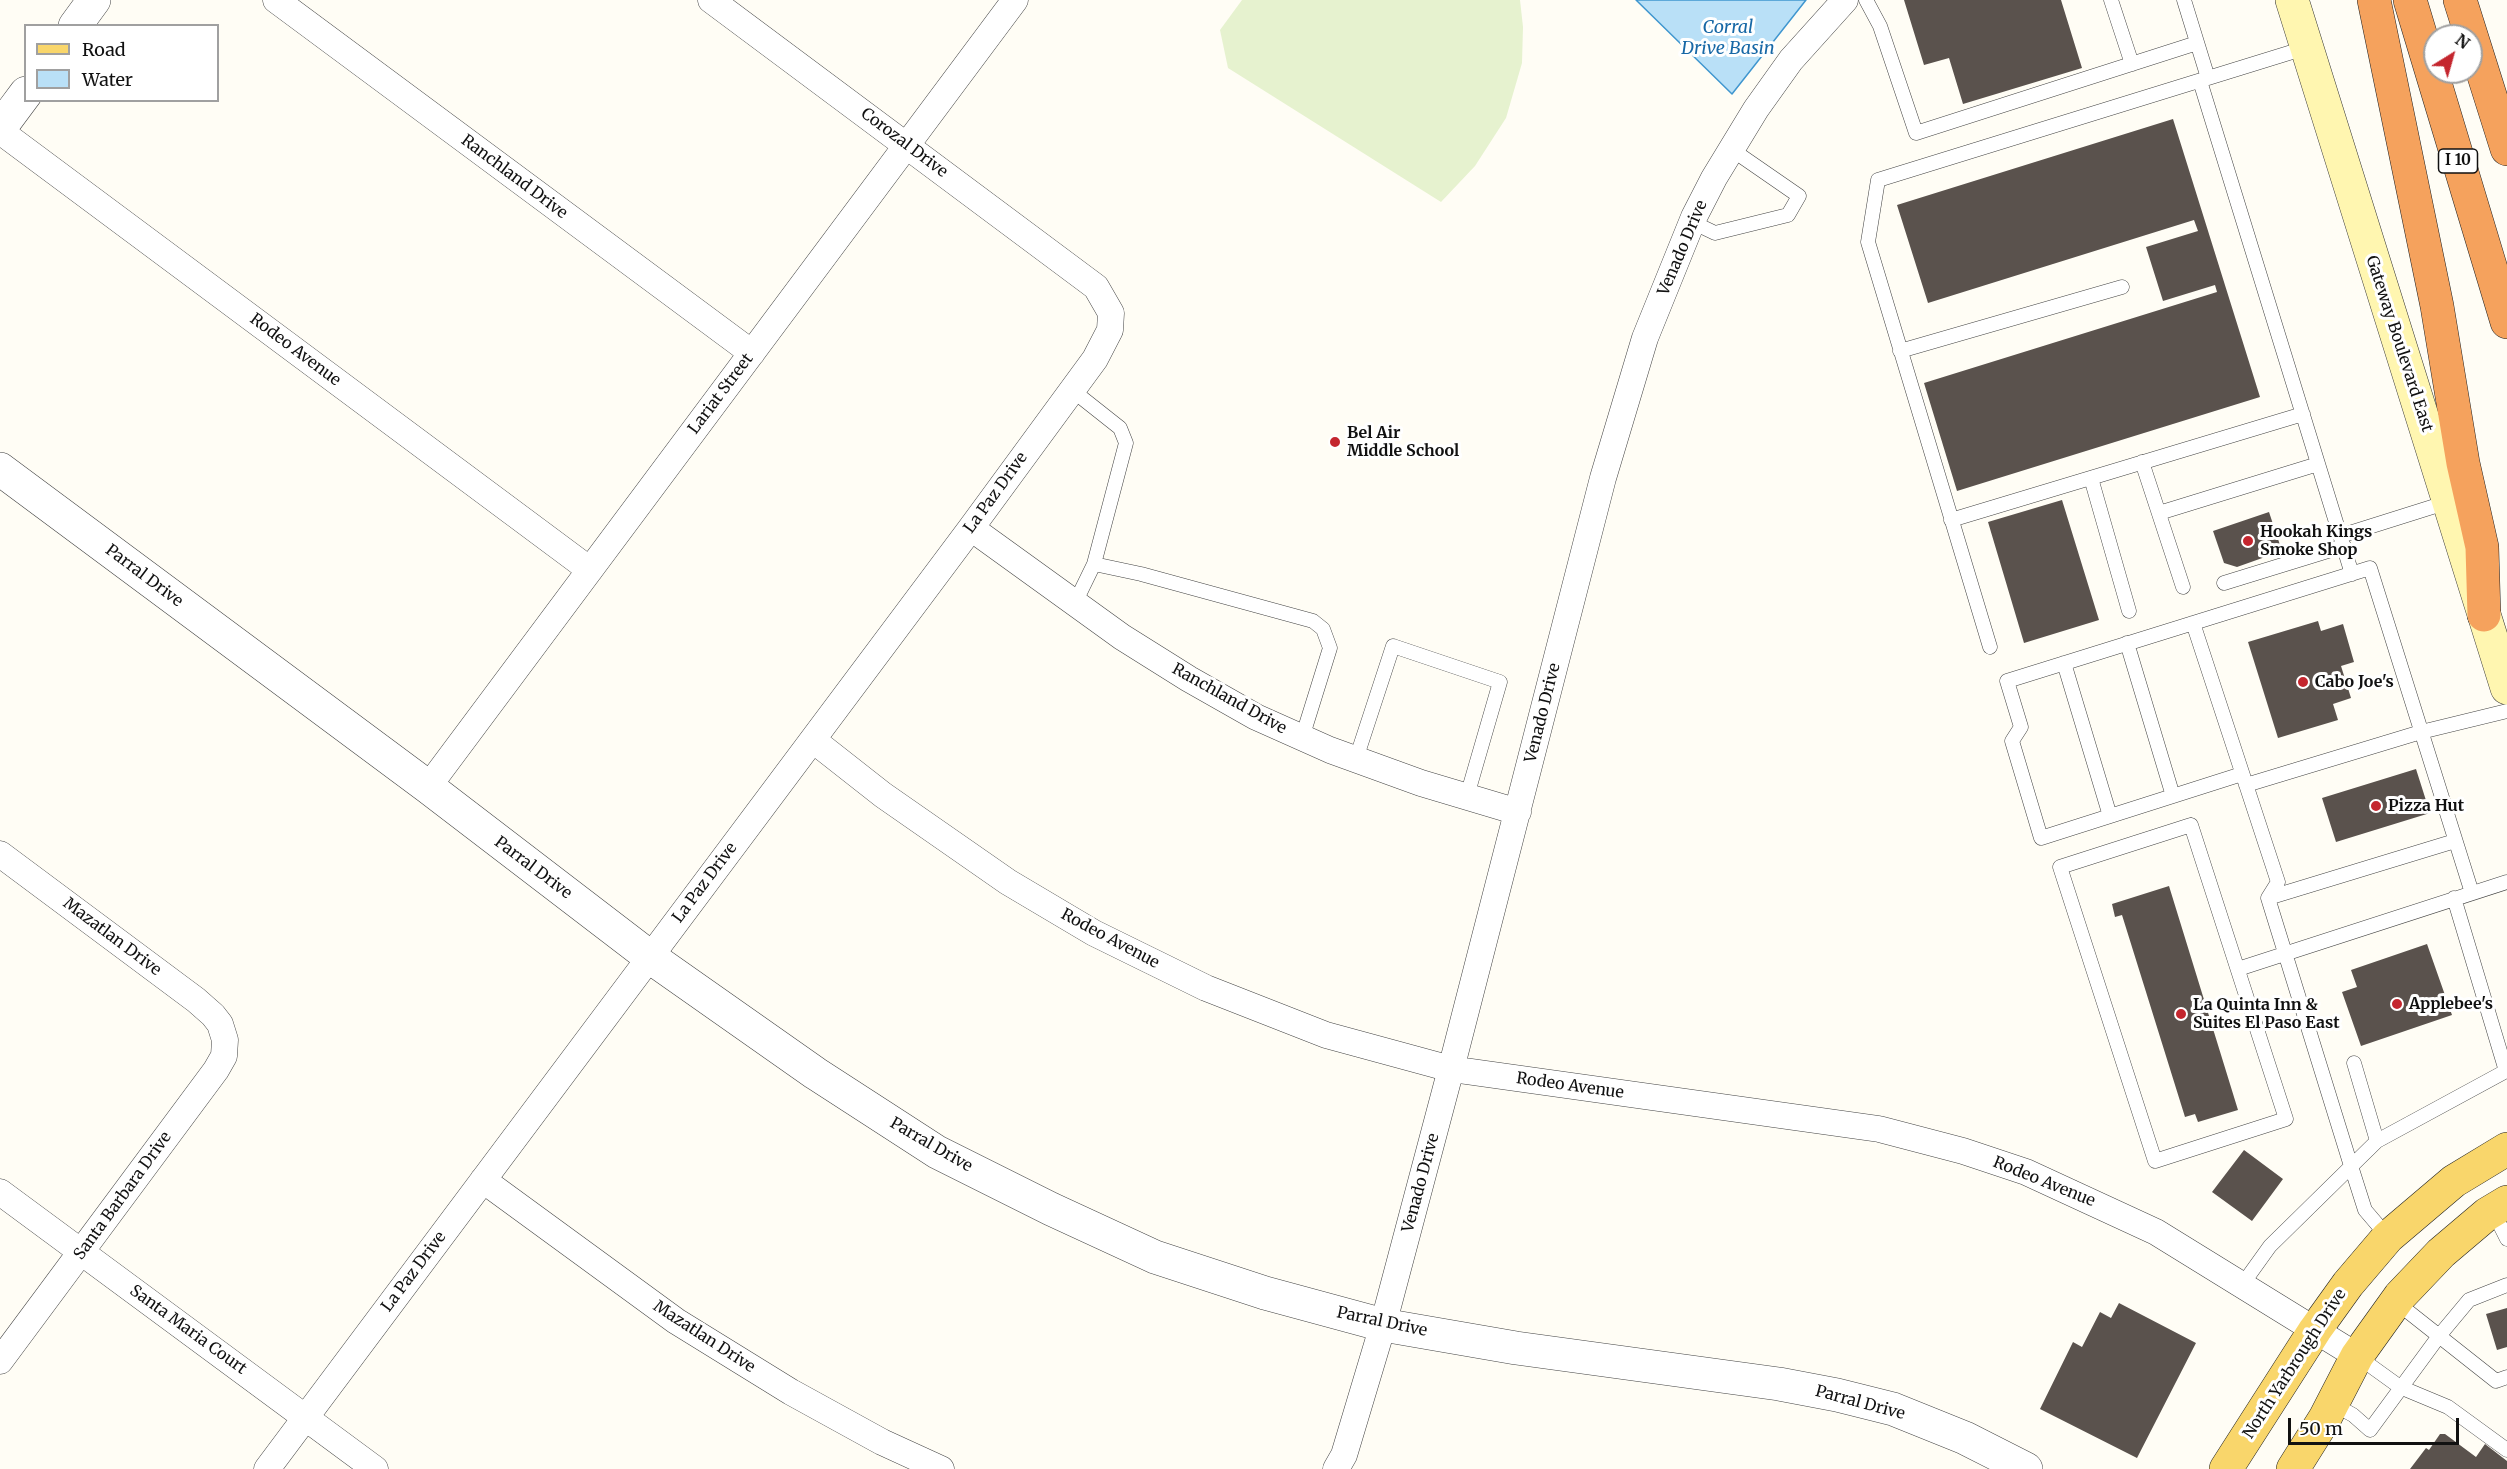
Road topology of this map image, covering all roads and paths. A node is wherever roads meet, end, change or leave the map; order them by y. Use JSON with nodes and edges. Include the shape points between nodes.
{"nodes":[{"id":1,"x":94,"y":0,"type":"edge"},
{"id":2,"x":276,"y":0,"type":"edge"},
{"id":3,"x":711,"y":0,"type":"edge"},
{"id":4,"x":1015,"y":0,"type":"edge"},
{"id":5,"x":1845,"y":0,"type":"edge"},
{"id":6,"x":1866,"y":0,"type":"edge"},
{"id":7,"x":2112,"y":0,"type":"edge"},
{"id":8,"x":2184,"y":0,"type":"edge"},
{"id":9,"x":2292,"y":0,"type":"edge"},
{"id":10,"x":2374,"y":0,"type":"edge"},
{"id":11,"x":2409,"y":0,"type":"edge"},
{"id":12,"x":2460,"y":0,"type":"edge"},
{"id":13,"x":2464,"y":0,"type":"edge"},
{"id":14,"x":76,"y":24,"type":"edge"},
{"id":15,"x":2197,"y":43,"type":"junction"},
{"id":16,"x":2305,"y":48,"type":"junction"},
{"id":17,"x":2132,"y":64,"type":"junction"},
{"id":18,"x":2204,"y":80,"type":"junction"},
{"id":19,"x":2507,"y":82,"type":"edge"},
{"id":20,"x":24,"y":96,"type":"edge"},
{"id":21,"x":0,"y":130,"type":"edge"},
{"id":22,"x":908,"y":146,"type":"junction"},
{"id":23,"x":1731,"y":149,"type":"junction"},
{"id":24,"x":2507,"y":149,"type":"edge"},
{"id":25,"x":1692,"y":222,"type":"junction"},
{"id":26,"x":1096,"y":287,"type":"joint"},
{"id":27,"x":2122,"y":287,"type":"dead end"},
{"id":28,"x":2507,"y":322,"type":"edge"},
{"id":29,"x":1900,"y":351,"type":"junction"},
{"id":30,"x":752,"y":353,"type":"junction"},
{"id":31,"x":1072,"y":390,"type":"junction"},
{"id":32,"x":2303,"y":414,"type":"junction"},
{"id":33,"x":2142,"y":462,"type":"junction"},
{"id":34,"x":2318,"y":464,"type":"junction"},
{"id":35,"x":0,"y":469,"type":"edge"},
{"id":36,"x":2091,"y":478,"type":"junction"},
{"id":37,"x":2448,"y":502,"type":"junction"},
{"id":38,"x":2159,"y":513,"type":"junction"},
{"id":39,"x":1952,"y":520,"type":"junction"},
{"id":40,"x":971,"y":528,"type":"junction"},
{"id":41,"x":2342,"y":541,"type":"junction"},
{"id":42,"x":1094,"y":564,"type":"junction"},
{"id":43,"x":590,"y":570,"type":"junction"},
{"id":44,"x":2352,"y":574,"type":"junction"},
{"id":45,"x":2224,"y":583,"type":"dead end"},
{"id":46,"x":2183,"y":587,"type":"dead end"},
{"id":47,"x":1075,"y":603,"type":"junction"},
{"id":48,"x":2129,"y":611,"type":"dead end"},
{"id":49,"x":2484,"y":615,"type":"junction"},
{"id":50,"x":2193,"y":623,"type":"junction"},
{"id":51,"x":2127,"y":644,"type":"junction"},
{"id":52,"x":1990,"y":647,"type":"dead end"},
{"id":53,"x":2064,"y":663,"type":"junction"},
{"id":54,"x":2507,"y":688,"type":"edge"},
{"id":55,"x":2507,"y":711,"type":"edge"},
{"id":56,"x":2421,"y":732,"type":"junction"},
{"id":57,"x":1302,"y":738,"type":"junction"},
{"id":58,"x":813,"y":740,"type":"junction"},
{"id":59,"x":1356,"y":759,"type":"junction"},
{"id":60,"x":2244,"y":779,"type":"junction"},
{"id":61,"x":428,"y":787,"type":"junction"},
{"id":62,"x":1467,"y":796,"type":"junction"},
{"id":63,"x":2173,"y":796,"type":"junction"},
{"id":64,"x":1518,"y":812,"type":"junction"},
{"id":65,"x":2110,"y":816,"type":"junction"},
{"id":66,"x":2455,"y":841,"type":"junction"},
{"id":67,"x":0,"y":854,"type":"edge"},
{"id":68,"x":2507,"y":882,"type":"edge"},
{"id":69,"x":2472,"y":893,"type":"junction"},
{"id":70,"x":2268,"y":898,"type":"junction"},
{"id":71,"x":2454,"y":898,"type":"junction"},
{"id":72,"x":2285,"y":953,"type":"junction"},
{"id":73,"x":650,"y":957,"type":"junction"},
{"id":74,"x":2238,"y":969,"type":"junction"},
{"id":75,"x":220,"y":1024,"type":"joint"},
{"id":76,"x":2354,"y":1063,"type":"dead end"},
{"id":77,"x":1452,"y":1069,"type":"junction"},
{"id":78,"x":2377,"y":1141,"type":"junction"},
{"id":79,"x":2507,"y":1149,"type":"edge"},
{"id":80,"x":2351,"y":1166,"type":"junction"},
{"id":81,"x":483,"y":1180,"type":"junction"},
{"id":82,"x":0,"y":1192,"type":"edge"},
{"id":83,"x":2502,"y":1217,"type":"edge"},
{"id":84,"x":2388,"y":1237,"type":"junction"},
{"id":85,"x":82,"y":1252,"type":"junction"},
{"id":86,"x":2242,"y":1285,"type":"junction"},
{"id":87,"x":2507,"y":1285,"type":"edge"},
{"id":88,"x":2396,"y":1302,"type":"junction"},
{"id":89,"x":1383,"y":1325,"type":"junction"},
{"id":90,"x":2315,"y":1330,"type":"junction"},
{"id":91,"x":2439,"y":1336,"type":"junction"},
{"id":92,"x":2357,"y":1356,"type":"junction"},
{"id":93,"x":0,"y":1360,"type":"edge"},
{"id":94,"x":2507,"y":1377,"type":"edge"},
{"id":95,"x":2400,"y":1387,"type":"junction"},
{"id":96,"x":2332,"y":1404,"type":"junction"},
{"id":97,"x":306,"y":1417,"type":"junction"},
{"id":98,"x":2507,"y":1450,"type":"edge"},
{"id":99,"x":267,"y":1469,"type":"edge"},
{"id":100,"x":375,"y":1469,"type":"edge"},
{"id":101,"x":941,"y":1469,"type":"edge"},
{"id":102,"x":1336,"y":1469,"type":"edge"},
{"id":103,"x":2026,"y":1469,"type":"edge"},
{"id":104,"x":2226,"y":1469,"type":"edge"},
{"id":105,"x":2293,"y":1469,"type":"edge"}],
"edges":[{"from":1,"to":14,"type":"street"},
{"from":2,"to":30,"type":"street","name":"Ranchland Drive"},
{"from":3,"to":22,"type":"street","name":"Corozal Drive"},
{"from":4,"to":22,"type":"street","name":"Lariat Street"},
{"from":5,"to":23,"type":"street","name":"Venado Drive","via":[[1791,60]]},
{"from":6,"to":17,"type":"lane","via":[[1881,26],[1916,133]]},
{"from":7,"to":17,"type":"lane"},
{"from":8,"to":15,"type":"lane"},
{"from":9,"to":16,"type":"main road","name":"Gateway Boulevard East"},
{"from":10,"to":49,"type":"highway","via":[[2438,306],[2463,463],[2482,547]]},
{"from":11,"to":28,"type":"highway","number":"I 10"},
{"from":12,"to":24,"type":"highway"},
{"from":13,"to":19,"type":"highway"},
{"from":15,"to":17,"type":"lane"},
{"from":15,"to":18,"type":"lane"},
{"from":16,"to":18,"type":"lane"},
{"from":16,"to":37,"type":"main road","name":"Gateway Boulevard East"},
{"from":18,"to":29,"type":"lane","via":[[1878,180],[1868,242]]},
{"from":18,"to":32,"type":"lane"},
{"from":20,"to":21,"type":"street"},
{"from":21,"to":43,"type":"street","name":"Rodeo Avenue"},
{"from":22,"to":26,"type":"street","name":"Corozal Drive"},
{"from":22,"to":30,"type":"street","name":"Lariat Street"},
{"from":23,"to":25,"type":"street","name":"Venado Drive"},
{"from":23,"to":25,"type":"lane","via":[[1799,196],[1788,215],[1715,233]]},
{"from":25,"to":64,"type":"street","name":"Venado Drive","via":[[1645,338],[1603,478]]},
{"from":26,"to":31,"type":"street","name":"La Paz Drive","via":[[1111,312],[1110,330]]},
{"from":27,"to":29,"type":"lane"},
{"from":29,"to":39,"type":"lane"},
{"from":30,"to":43,"type":"street","name":"Lariat Street"},
{"from":31,"to":40,"type":"street","name":"La Paz Drive"},
{"from":31,"to":42,"type":"lane","via":[[1120,428],[1126,443]]},
{"from":32,"to":33,"type":"lane"},
{"from":32,"to":34,"type":"lane"},
{"from":33,"to":36,"type":"lane"},
{"from":33,"to":38,"type":"lane"},
{"from":34,"to":38,"type":"lane"},
{"from":34,"to":41,"type":"lane"},
{"from":35,"to":61,"type":"street","name":"Parral Drive"},
{"from":36,"to":39,"type":"lane"},
{"from":36,"to":48,"type":"lane"},
{"from":37,"to":41,"type":"lane"},
{"from":37,"to":49,"type":"main road","name":"Gateway Boulevard East"},
{"from":38,"to":46,"type":"lane"},
{"from":39,"to":52,"type":"lane"},
{"from":40,"to":47,"type":"street","name":"Ranchland Drive"},
{"from":40,"to":58,"type":"street","name":"La Paz Drive"},
{"from":41,"to":44,"type":"lane"},
{"from":41,"to":45,"type":"lane"},
{"from":42,"to":47,"type":"lane"},
{"from":42,"to":57,"type":"lane","via":[[1313,621],[1323,629],[1330,648]]},
{"from":43,"to":61,"type":"street","name":"Lariat Street"},
{"from":44,"to":50,"type":"lane"},
{"from":44,"to":56,"type":"lane","via":[[2370,568]]},
{"from":47,"to":57,"type":"street","name":"Ranchland Drive","via":[[1189,679]]},
{"from":49,"to":54,"type":"main road","name":"Gateway Boulevard East"},
{"from":50,"to":51,"type":"lane"},
{"from":50,"to":60,"type":"lane"},
{"from":51,"to":53,"type":"lane"},
{"from":51,"to":63,"type":"lane"},
{"from":53,"to":65,"type":"lane"},
{"from":53,"to":65,"type":"lane","via":[[2007,681],[2021,727],[2012,741],[2041,838]]},
{"from":55,"to":56,"type":"lane"},
{"from":56,"to":60,"type":"lane"},
{"from":56,"to":66,"type":"lane"},
{"from":57,"to":59,"type":"street","name":"Ranchland Drive"},
{"from":58,"to":73,"type":"street","name":"La Paz Drive"},
{"from":58,"to":77,"type":"street","name":"Rodeo Avenue","via":[[883,795],[1008,882],[1094,933],[1206,988],[1326,1035]]},
{"from":59,"to":62,"type":"street","name":"Ranchland Drive"},
{"from":59,"to":62,"type":"lane","via":[[1393,646],[1500,682]]},
{"from":60,"to":63,"type":"lane"},
{"from":60,"to":70,"type":"lane","via":[[2278,882]]},
{"from":61,"to":73,"type":"street","name":"Parral Drive"},
{"from":62,"to":64,"type":"street","name":"Ranchland Drive"},
{"from":63,"to":65,"type":"lane"},
{"from":64,"to":77,"type":"street","name":"Venado Drive"},
{"from":66,"to":69,"type":"lane"},
{"from":66,"to":70,"type":"lane"},
{"from":67,"to":75,"type":"street","name":"Mazatlan Drive","via":[[196,1000]]},
{"from":68,"to":69,"type":"lane"},
{"from":69,"to":71,"type":"lane"},
{"from":70,"to":72,"type":"lane"},
{"from":71,"to":72,"type":"lane"},
{"from":71,"to":78,"type":"lane","via":[[2506,1071]]},
{"from":72,"to":74,"type":"lane"},
{"from":72,"to":80,"type":"lane"},
{"from":73,"to":81,"type":"street","name":"La Paz Drive"},
{"from":73,"to":89,"type":"street","name":"Parral Drive","via":[[815,1073],[937,1152],[1155,1257],[1265,1293]]},
{"from":74,"to":74,"type":"lane","via":[[2191,825],[2060,867],[2155,1161],[2286,1119]]},
{"from":75,"to":85,"type":"street","name":"Santa Barbara Drive","via":[[224,1056],[216,1070]]},
{"from":76,"to":78,"type":"lane"},
{"from":77,"to":86,"type":"street","name":"Rodeo Avenue","via":[[1879,1129],[1963,1150],[2098,1203],[2156,1232]]},
{"from":77,"to":89,"type":"street","name":"Venado Drive"},
{"from":78,"to":80,"type":"lane"},
{"from":79,"to":84,"type":"main road","name":"North Yarbrough Drive","via":[[2454,1181]]},
{"from":80,"to":84,"type":"lane","via":[[2365,1210]]},
{"from":80,"to":86,"type":"lane","via":[[2270,1246]]},
{"from":81,"to":97,"type":"street","name":"La Paz Drive"},
{"from":81,"to":101,"type":"street","name":"Mazatlan Drive","via":[[676,1321],[791,1392]]},
{"from":82,"to":85,"type":"street","name":"Santa Maria Court"},
{"from":83,"to":88,"type":"main road","via":[[2441,1253]]},
{"from":84,"to":90,"type":"main road","name":"North Yarbrough Drive"},
{"from":85,"to":93,"type":"street","name":"Santa Barbara Drive"},
{"from":85,"to":97,"type":"street","name":"Santa Maria Court"},
{"from":86,"to":90,"type":"street","name":"Rodeo Avenue"},
{"from":87,"to":91,"type":"lane","via":[[2469,1300]]},
{"from":88,"to":91,"type":"lane"},
{"from":88,"to":92,"type":"main road"},
{"from":89,"to":102,"type":"street","name":"Venado Drive","via":[[1344,1455]]},
{"from":89,"to":103,"type":"street","name":"Parral Drive","via":[[1837,1395],[1893,1409],[1965,1438]]},
{"from":90,"to":92,"type":"street","name":"Rodeo Avenue"},
{"from":90,"to":104,"type":"main road","name":"North Yarbrough Drive"},
{"from":91,"to":94,"type":"lane","via":[[2496,1381]]},
{"from":91,"to":95,"type":"lane"},
{"from":92,"to":95,"type":"lane"},
{"from":92,"to":96,"type":"main road"},
{"from":95,"to":96,"type":"lane","via":[[2370,1430]]},
{"from":95,"to":98,"type":"lane","via":[[2448,1407]]},
{"from":96,"to":105,"type":"main road"},
{"from":97,"to":99,"type":"street","name":"La Paz Drive"},
{"from":97,"to":100,"type":"street","name":"Santa Maria Court"}]}
